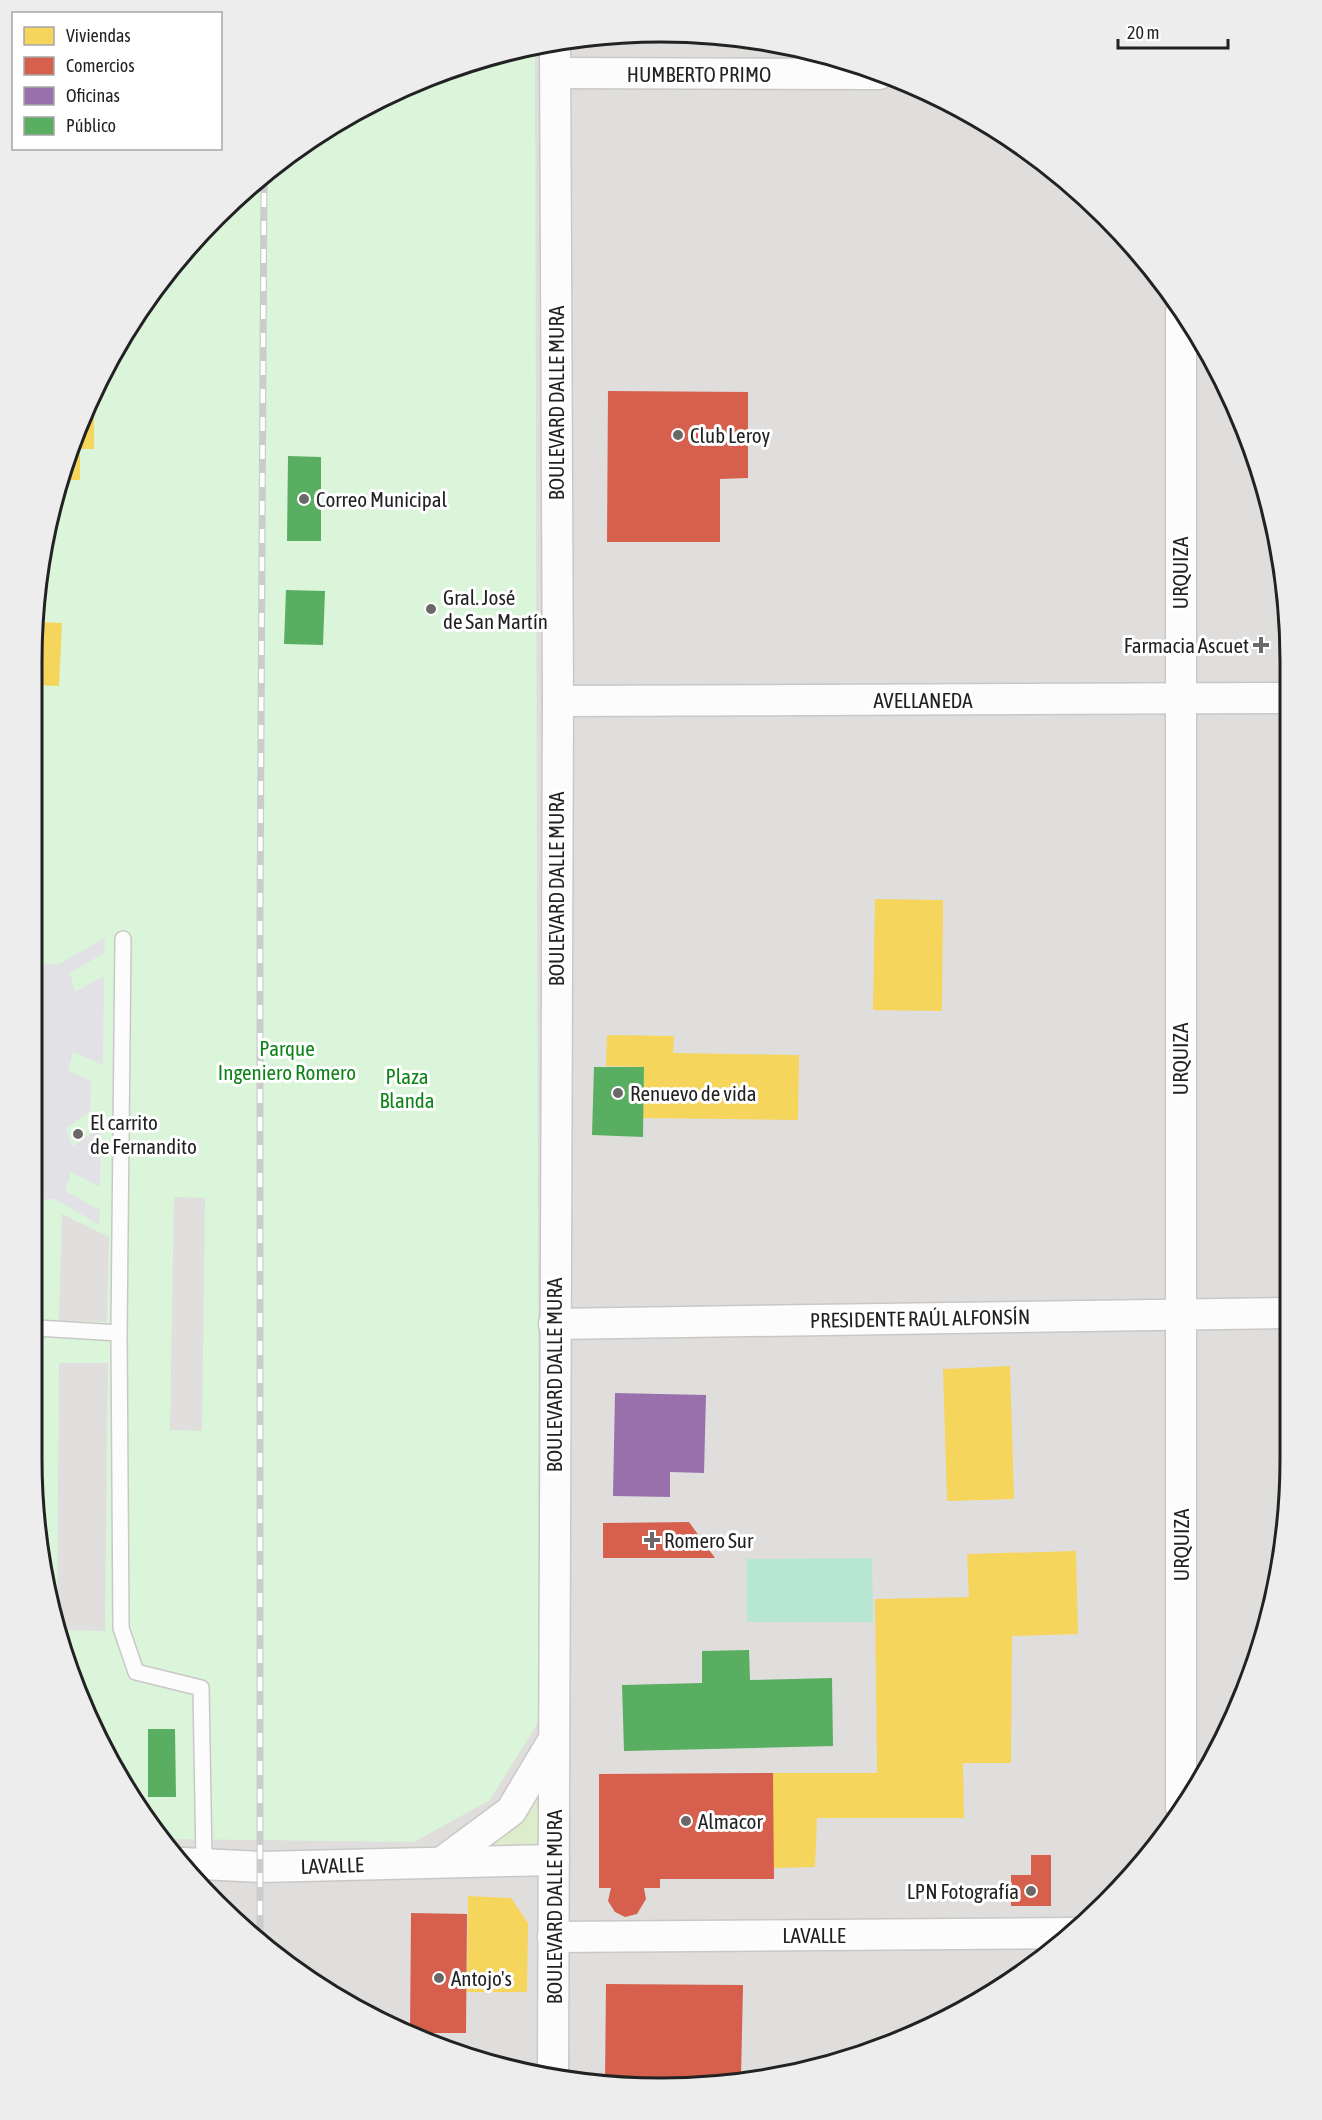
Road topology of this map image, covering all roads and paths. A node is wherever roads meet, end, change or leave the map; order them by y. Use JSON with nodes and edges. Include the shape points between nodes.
{"nodes":[{"id":1,"x":555,"y":51,"type":"edge"},
{"id":2,"x":555,"y":74,"type":"junction"},
{"id":3,"x":857,"y":74,"type":"edge"},
{"id":4,"x":1181,"y":325,"type":"edge"},
{"id":5,"x":1280,"y":698,"type":"edge"},
{"id":6,"x":1180,"y":699,"type":"junction"},
{"id":7,"x":558,"y":701,"type":"junction"},
{"id":8,"x":123,"y":939,"type":"dead end"},
{"id":9,"x":1180,"y":1313,"type":"junction"},
{"id":10,"x":1280,"y":1313,"type":"edge"},
{"id":11,"x":554,"y":1324,"type":"junction"},
{"id":12,"x":42,"y":1328,"type":"edge"},
{"id":13,"x":119,"y":1333,"type":"junction"},
{"id":14,"x":555,"y":1736,"type":"junction"},
{"id":15,"x":1181,"y":1795,"type":"edge"},
{"id":16,"x":554,"y":1860,"type":"junction"},
{"id":17,"x":193,"y":1862,"type":"edge"},
{"id":18,"x":442,"y":1862,"type":"junction"},
{"id":19,"x":1058,"y":1933,"type":"edge"},
{"id":20,"x":554,"y":1937,"type":"junction"},
{"id":21,"x":554,"y":2068,"type":"edge"}],
"edges":[{"from":1,"to":2,"type":"street","name":"BOULEVARD DALLE MURA"},
{"from":2,"to":3,"type":"street","name":"HUMBERTO PRIMO"},
{"from":2,"to":7,"type":"street","name":"BOULEVARD DALLE MURA"},
{"from":4,"to":6,"type":"street","name":"URQUIZA"},
{"from":5,"to":6,"type":"street","name":"AVELLANEDA"},
{"from":6,"to":7,"type":"street","name":"AVELLANEDA"},
{"from":6,"to":9,"type":"street","name":"URQUIZA"},
{"from":7,"to":11,"type":"street","name":"BOULEVARD DALLE MURA"},
{"from":8,"to":13,"type":"lane"},
{"from":9,"to":10,"type":"street","name":"PRESIDENTE RAÚL ALFONSÍN"},
{"from":9,"to":11,"type":"street","name":"PRESIDENTE RAÚL ALFONSÍN"},
{"from":9,"to":15,"type":"street","name":"URQUIZA"},
{"from":11,"to":14,"type":"street","name":"BOULEVARD DALLE MURA"},
{"from":12,"to":13,"type":"lane"},
{"from":13,"to":17,"type":"lane","via":[[121,1628],[136,1672],[201,1688]]},
{"from":14,"to":16,"type":"street","name":"BOULEVARD DALLE MURA"},
{"from":14,"to":18,"type":"street","name":"BOULEVARD DALLE MURA","via":[[511,1811]]},
{"from":16,"to":18,"type":"street","name":"LAVALLE"},
{"from":16,"to":20,"type":"street","name":"BOULEVARD DALLE MURA"},
{"from":17,"to":18,"type":"street","name":"LAVALLE","via":[[260,1867]]},
{"from":19,"to":20,"type":"street","name":"LAVALLE"},
{"from":20,"to":21,"type":"street","name":"BOULEVARD DALLE MURA"}]}
